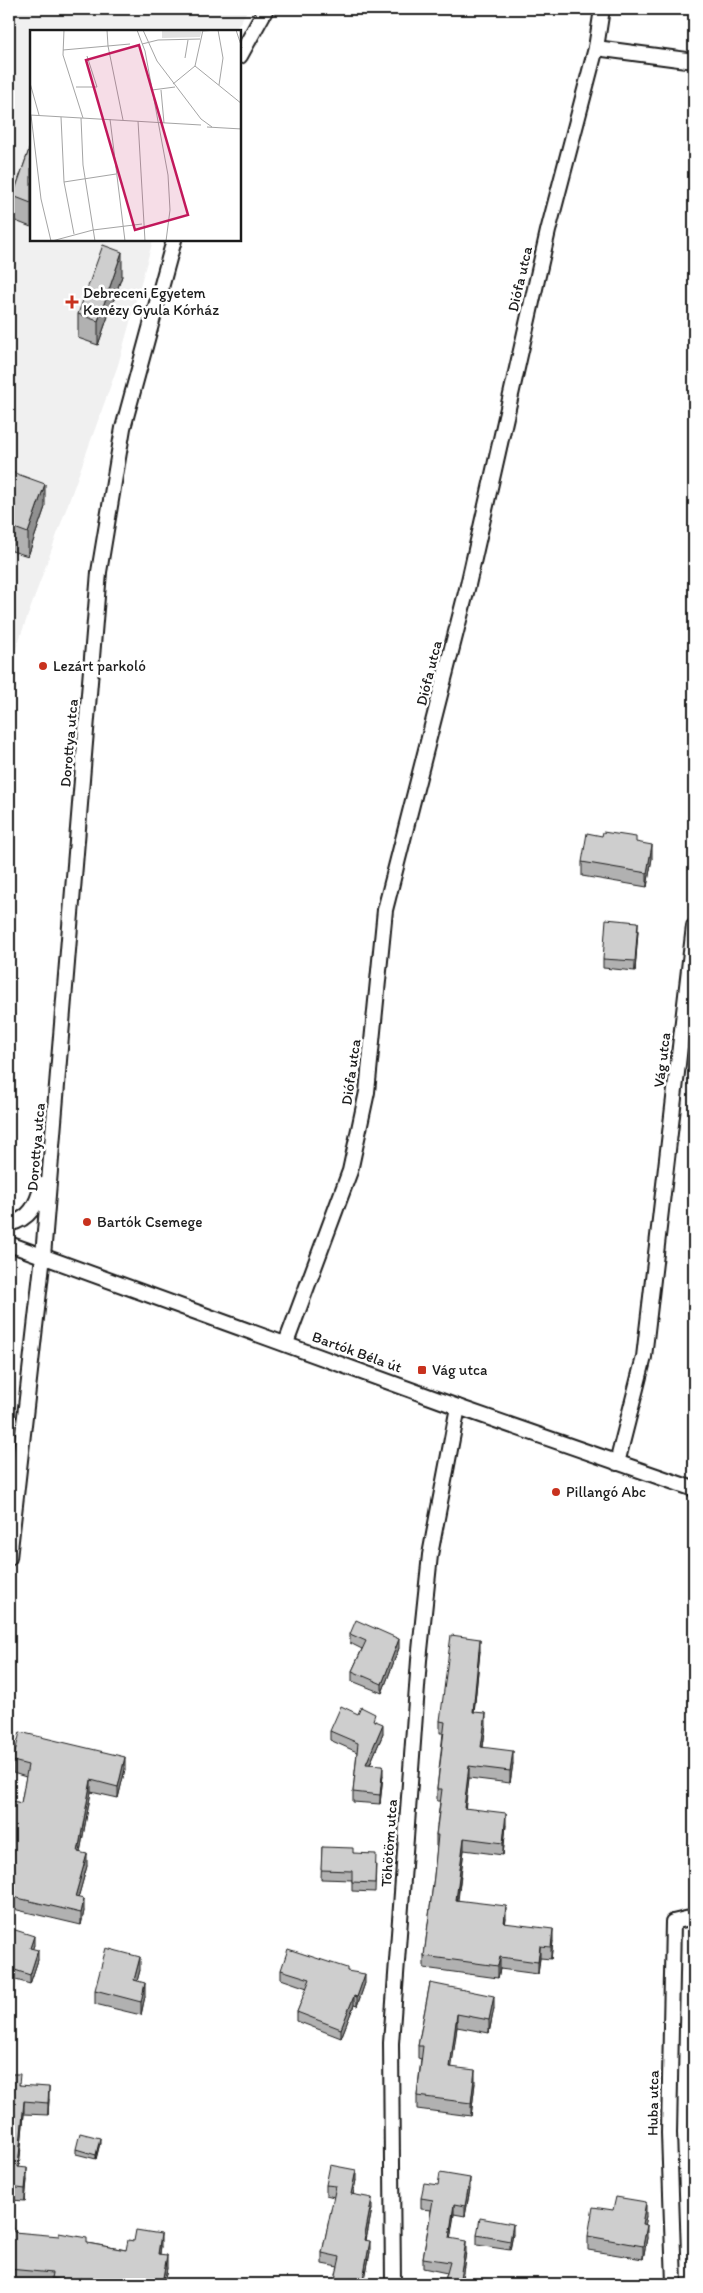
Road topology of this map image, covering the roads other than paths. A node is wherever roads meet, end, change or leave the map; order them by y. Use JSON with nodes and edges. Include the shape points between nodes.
{"nodes":[{"id":1,"x":266,"y":9,"type":"edge"},
{"id":2,"x":602,"y":9,"type":"edge"},
{"id":3,"x":596,"y":48,"type":"junction"},
{"id":4,"x":241,"y":54,"type":"edge"},
{"id":5,"x":694,"y":61,"type":"edge"},
{"id":6,"x":174,"y":241,"type":"edge"},
{"id":7,"x":694,"y":930,"type":"edge"},
{"id":8,"x":51,"y":1153,"type":"junction"},
{"id":9,"x":9,"y":1224,"type":"edge"},
{"id":10,"x":9,"y":1244,"type":"edge"},
{"id":11,"x":43,"y":1256,"type":"junction"},
{"id":12,"x":286,"y":1343,"type":"junction"},
{"id":13,"x":458,"y":1407,"type":"junction"},
{"id":14,"x":617,"y":1463,"type":"junction"},
{"id":15,"x":694,"y":1490,"type":"edge"},
{"id":16,"x":9,"y":1558,"type":"edge"},
{"id":17,"x":694,"y":1917,"type":"edge"},
{"id":18,"x":393,"y":2284,"type":"edge"},
{"id":19,"x":674,"y":2284,"type":"edge"}],
"edges":[{"from":1,"to":4,"type":"street"},
{"from":2,"to":3,"type":"street","name":"Diófa utca"},
{"from":3,"to":5,"type":"street"},
{"from":3,"to":12,"type":"street","name":"Diófa utca","via":[[548,231],[468,585],[385,910],[367,1092],[350,1171]]},
{"from":6,"to":8,"type":"street","name":"Dorottya utca","via":[[123,428],[100,572]]},
{"from":7,"to":14,"type":"street","name":"Vág utca","via":[[644,1357]]},
{"from":8,"to":9,"type":"street","via":[[38,1201],[28,1216]]},
{"from":8,"to":11,"type":"street","name":"Dorottya utca"},
{"from":10,"to":11,"type":"street","name":"Bartók Béla út"},
{"from":11,"to":12,"type":"street","name":"Bartók Béla út"},
{"from":11,"to":16,"type":"street","name":"Dorottya utca"},
{"from":12,"to":13,"type":"street","name":"Bartók Béla út"},
{"from":13,"to":14,"type":"street","name":"Bartók Béla út"},
{"from":13,"to":18,"type":"street","name":"Töhötöm utca","via":[[430,1555],[418,1660],[391,2043]]},
{"from":14,"to":15,"type":"street","name":"Bartók Béla út"},
{"from":17,"to":19,"type":"street","name":"Huba utca","via":[[673,1922],[669,2133]]}]}
